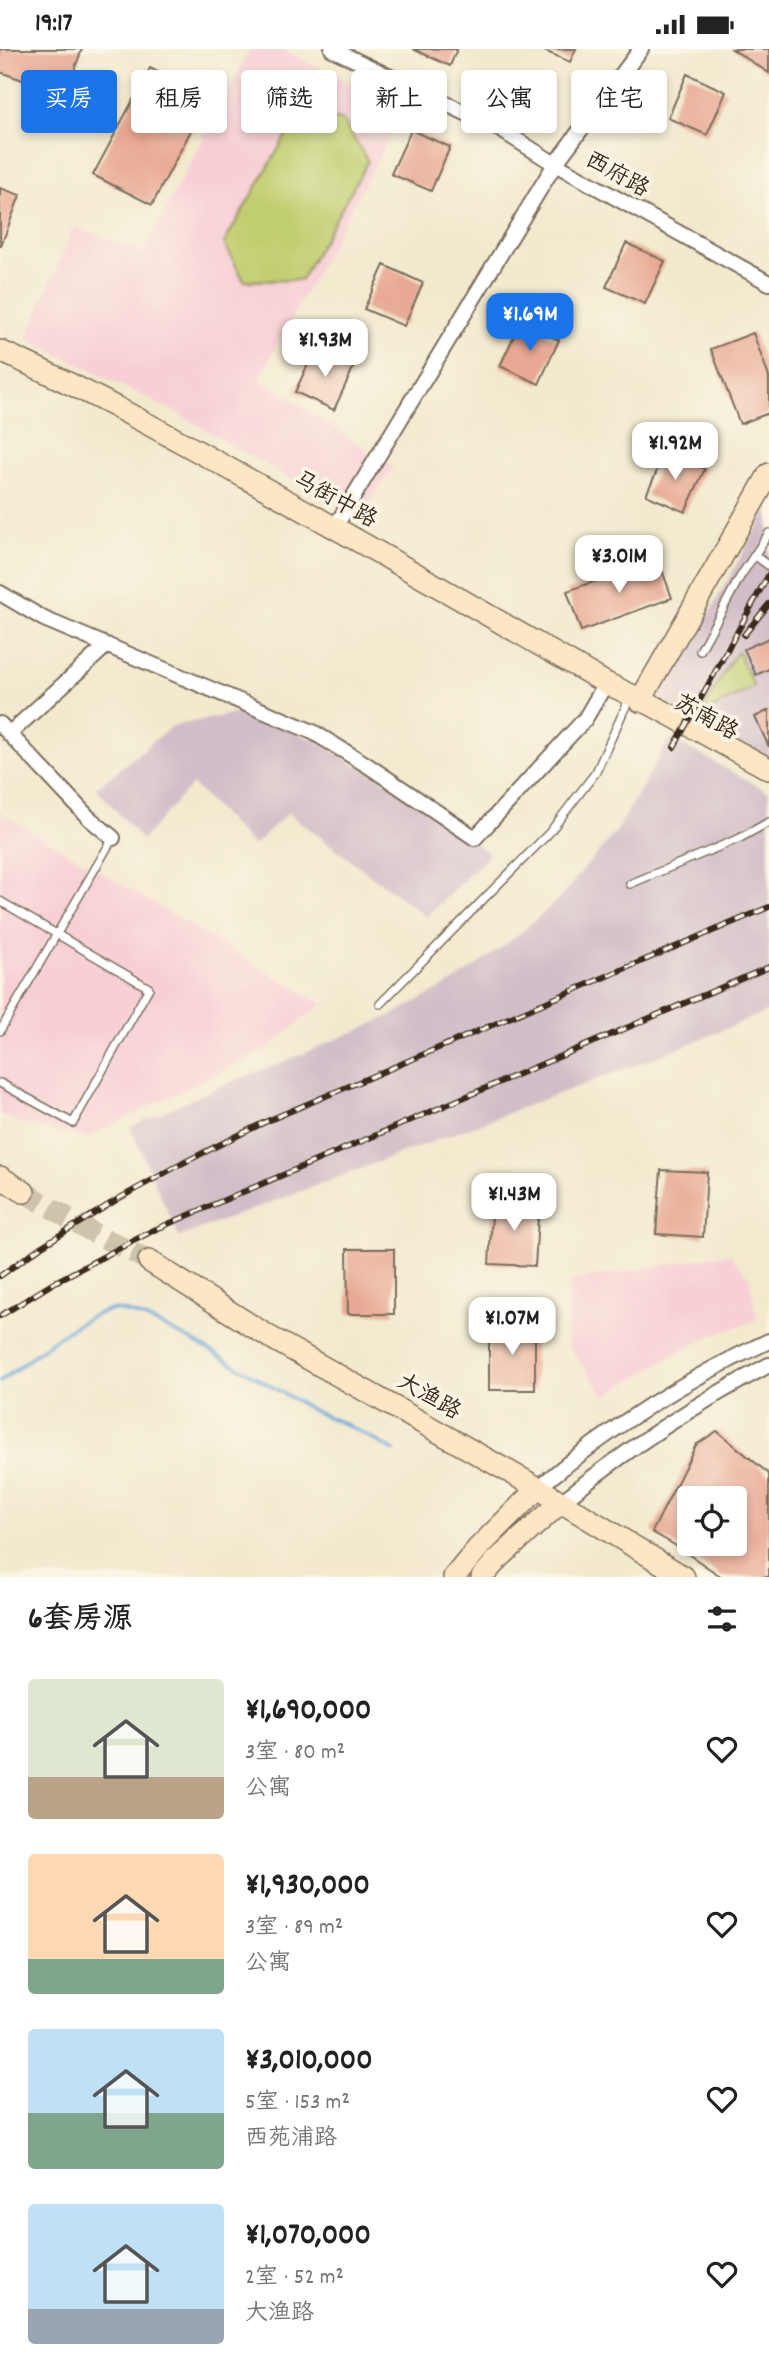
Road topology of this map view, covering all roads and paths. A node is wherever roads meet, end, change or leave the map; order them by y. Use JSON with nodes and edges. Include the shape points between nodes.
{"nodes":[{"id":1,"x":332,"y":49,"type":"edge"},
{"id":2,"x":641,"y":49,"type":"edge"},
{"id":3,"x":555,"y":164,"type":"junction"},
{"id":4,"x":769,"y":283,"type":"edge"},
{"id":5,"x":0,"y":351,"type":"edge"},
{"id":6,"x":769,"y":474,"type":"edge"},
{"id":7,"x":335,"y":527,"type":"junction"},
{"id":8,"x":769,"y":533,"type":"edge"},
{"id":9,"x":754,"y":555,"type":"junction"},
{"id":10,"x":769,"y":566,"type":"edge"},
{"id":11,"x":0,"y":593,"type":"edge"},
{"id":12,"x":107,"y":645,"type":"junction"},
{"id":13,"x":700,"y":651,"type":"dead end"},
{"id":14,"x":606,"y":683,"type":"junction"},
{"id":15,"x":635,"y":699,"type":"junction"},
{"id":16,"x":5,"y":729,"type":"edge"},
{"id":17,"x":769,"y":769,"type":"edge"},
{"id":18,"x":769,"y":781,"type":"edge"},
{"id":19,"x":769,"y":822,"type":"edge"},
{"id":20,"x":113,"y":838,"type":"joint"},
{"id":21,"x":630,"y":884,"type":"dead end"},
{"id":22,"x":0,"y":901,"type":"edge"},
{"id":23,"x":57,"y":933,"type":"junction"},
{"id":24,"x":380,"y":1003,"type":"dead end"},
{"id":25,"x":0,"y":1031,"type":"edge"},
{"id":26,"x":0,"y":1083,"type":"edge"},
{"id":27,"x":0,"y":1177,"type":"edge"},
{"id":28,"x":24,"y":1192,"type":"tunnel mouth"},
{"id":29,"x":149,"y":1261,"type":"tunnel mouth"},
{"id":30,"x":769,"y":1341,"type":"edge"},
{"id":31,"x":769,"y":1365,"type":"edge"},
{"id":32,"x":538,"y":1488,"type":"junction"},
{"id":33,"x":561,"y":1502,"type":"junction"},
{"id":34,"x":454,"y":1577,"type":"edge"},
{"id":35,"x":482,"y":1577,"type":"edge"},
{"id":36,"x":684,"y":1577,"type":"edge"}],
"edges":[{"from":1,"to":3,"type":"street","name":"西府路","via":[[500,130]]},
{"from":2,"to":3,"type":"street"},
{"from":3,"to":4,"type":"street","name":"西府路"},
{"from":3,"to":7,"type":"street"},
{"from":5,"to":7,"type":"street","name":"马街中路","via":[[77,387]]},
{"from":6,"to":15,"type":"street"},
{"from":7,"to":14,"type":"street","name":"马街中路"},
{"from":8,"to":9,"type":"lane"},
{"from":9,"to":10,"type":"lane"},
{"from":9,"to":13,"type":"lane"},
{"from":11,"to":12,"type":"street","via":[[44,619]]},
{"from":12,"to":14,"type":"street","via":[[313,732],[475,838],[585,719]]},
{"from":12,"to":16,"type":"street"},
{"from":14,"to":15,"type":"street","name":"马街中路"},
{"from":15,"to":17,"type":"street","name":"苏南路"},
{"from":15,"to":18,"type":"street","name":"苏南路","via":[[648,713]]},
{"from":15,"to":24,"type":"lane","via":[[596,772],[549,833]]},
{"from":16,"to":20,"type":"street"},
{"from":19,"to":21,"type":"lane"},
{"from":20,"to":23,"type":"lane"},
{"from":22,"to":23,"type":"lane"},
{"from":23,"to":25,"type":"lane"},
{"from":23,"to":26,"type":"lane","via":[[149,988],[73,1123]]},
{"from":27,"to":28,"type":"street"},
{"from":29,"to":32,"type":"street","name":"大渔路","via":[[268,1336]]},
{"from":30,"to":32,"type":"street","via":[[646,1408],[583,1450]]},
{"from":31,"to":33,"type":"street","via":[[634,1445]]},
{"from":32,"to":33,"type":"street","name":"大渔路"},
{"from":32,"to":34,"type":"street"},
{"from":33,"to":35,"type":"street"},
{"from":33,"to":36,"type":"street","name":"大渔路"}]}
